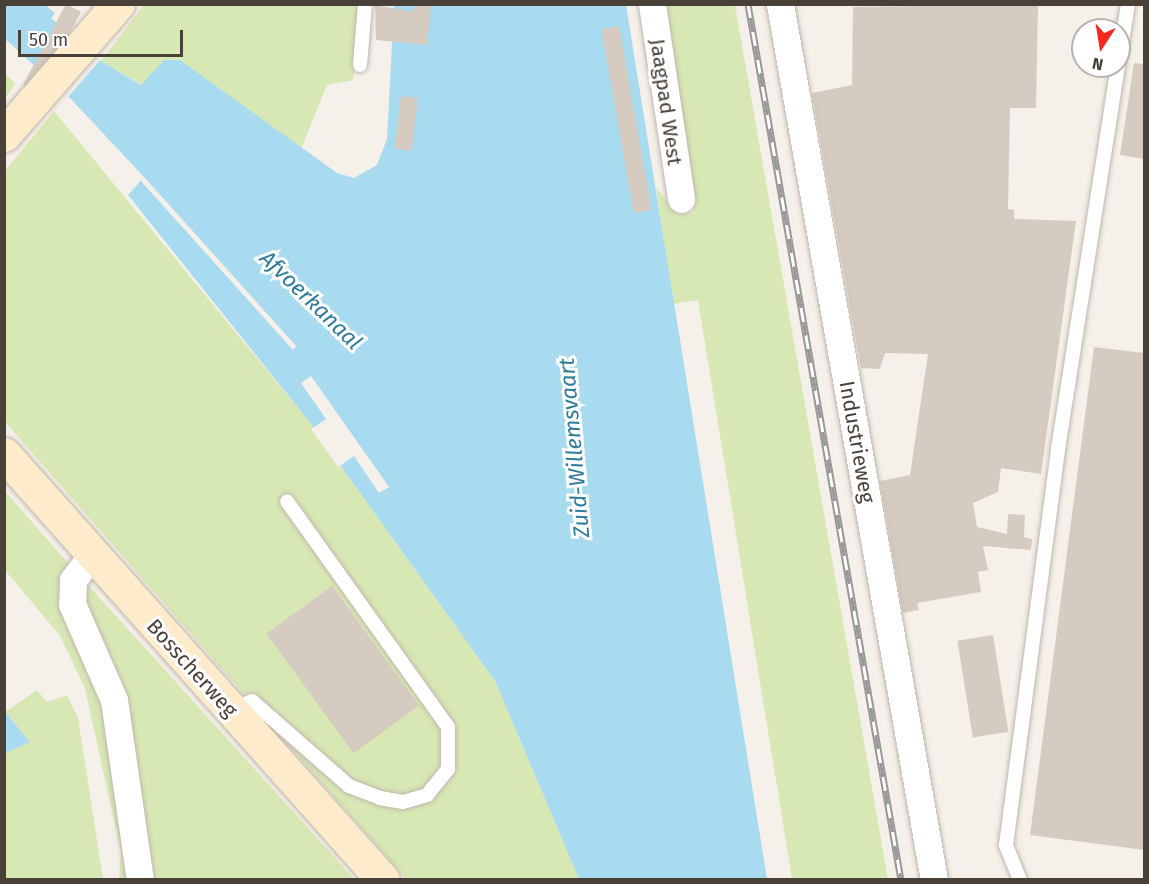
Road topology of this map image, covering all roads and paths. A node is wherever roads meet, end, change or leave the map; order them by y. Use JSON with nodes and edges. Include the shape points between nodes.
{"nodes":[{"id":1,"x":118,"y":4,"type":"edge"},
{"id":2,"x":365,"y":4,"type":"edge"},
{"id":3,"x":652,"y":4,"type":"edge"},
{"id":4,"x":780,"y":4,"type":"edge"},
{"id":5,"x":360,"y":65,"type":"dead end"},
{"id":6,"x":1116,"y":78,"type":"edge"},
{"id":7,"x":4,"y":135,"type":"edge"},
{"id":8,"x":681,"y":199,"type":"dead end"},
{"id":9,"x":4,"y":454,"type":"edge"},
{"id":10,"x":287,"y":501,"type":"dead end"},
{"id":11,"x":91,"y":556,"type":"junction"},
{"id":12,"x":231,"y":710,"type":"junction"},
{"id":13,"x":140,"y":879,"type":"edge"},
{"id":14,"x":383,"y":879,"type":"edge"},
{"id":15,"x":934,"y":879,"type":"edge"},
{"id":16,"x":1020,"y":879,"type":"edge"}],
"edges":[{"from":1,"to":7,"type":"street"},
{"from":2,"to":5,"type":"lane"},
{"from":3,"to":8,"type":"street","name":"Jaagpad West"},
{"from":4,"to":15,"type":"street","name":"Industrieweg"},
{"from":6,"to":16,"type":"lane","via":[[1058,448],[1006,846]]},
{"from":9,"to":11,"type":"street","name":"Bosscherweg"},
{"from":10,"to":12,"type":"lane","via":[[448,727],[448,769],[427,795],[403,802],[380,798],[349,786],[252,701]]},
{"from":11,"to":12,"type":"street","name":"Bosscherweg"},
{"from":11,"to":13,"type":"street","via":[[73,580],[72,604],[114,700]]},
{"from":12,"to":14,"type":"street","name":"Bosscherweg"}]}
